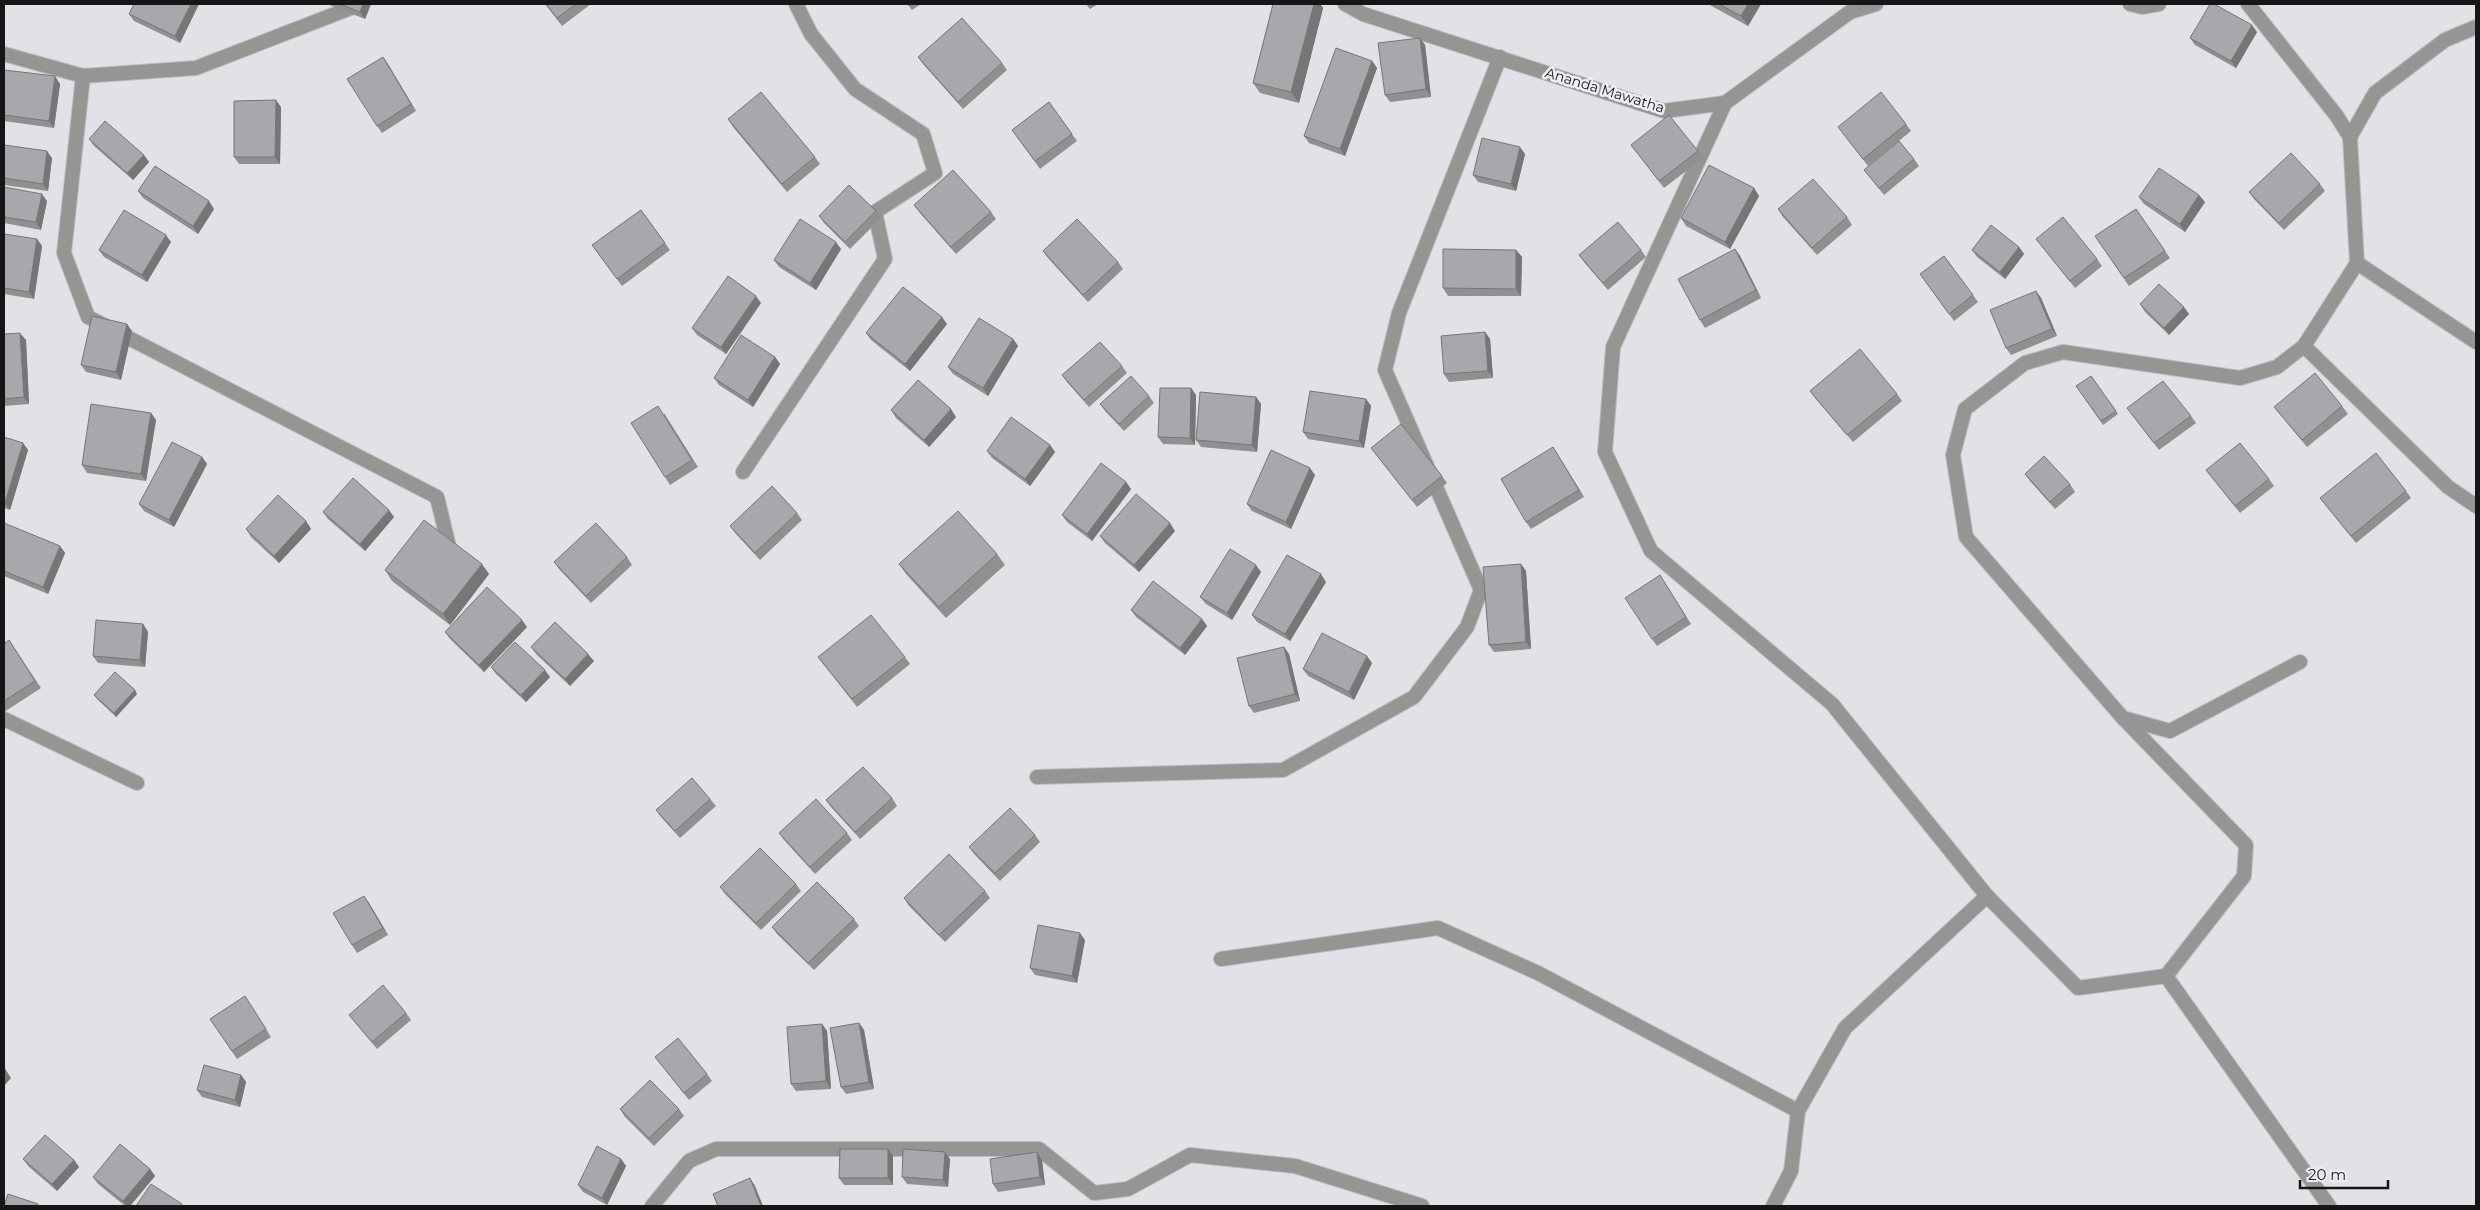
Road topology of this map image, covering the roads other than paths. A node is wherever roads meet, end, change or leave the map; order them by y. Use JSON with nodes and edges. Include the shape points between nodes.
{"nodes":[{"id":1,"x":361,"y":4,"type":"edge"},
{"id":2,"x":796,"y":4,"type":"edge"},
{"id":3,"x":1345,"y":4,"type":"edge"},
{"id":4,"x":1876,"y":4,"type":"edge"},
{"id":5,"x":2130,"y":4,"type":"edge"},
{"id":6,"x":2159,"y":4,"type":"edge"},
{"id":7,"x":2248,"y":4,"type":"edge"},
{"id":8,"x":2476,"y":27,"type":"edge"},
{"id":9,"x":4,"y":54,"type":"edge"},
{"id":10,"x":1500,"y":57,"type":"junction"},
{"id":11,"x":83,"y":76,"type":"junction"},
{"id":12,"x":1725,"y":103,"type":"junction"},
{"id":13,"x":2350,"y":137,"type":"junction"},
{"id":14,"x":2356,"y":263,"type":"junction"},
{"id":15,"x":2476,"y":342,"type":"edge"},
{"id":16,"x":2304,"y":346,"type":"junction"},
{"id":17,"x":743,"y":472,"type":"dead end"},
{"id":18,"x":2476,"y":506,"type":"edge"},
{"id":19,"x":451,"y":555,"type":"edge"},
{"id":20,"x":2300,"y":662,"type":"dead end"},
{"id":21,"x":2122,"y":717,"type":"junction"},
{"id":22,"x":4,"y":719,"type":"edge"},
{"id":23,"x":1036,"y":777,"type":"dead end"},
{"id":24,"x":137,"y":783,"type":"dead end"},
{"id":25,"x":1987,"y":896,"type":"junction"},
{"id":26,"x":1221,"y":959,"type":"dead end"},
{"id":27,"x":2166,"y":976,"type":"junction"},
{"id":28,"x":1798,"y":1111,"type":"junction"},
{"id":29,"x":652,"y":1206,"type":"edge"},
{"id":30,"x":1422,"y":1206,"type":"edge"},
{"id":31,"x":1773,"y":1206,"type":"edge"},
{"id":32,"x":2329,"y":1206,"type":"edge"}],
"edges":[{"from":1,"to":11,"type":"street","via":[[196,68]]},
{"from":2,"to":17,"type":"street","via":[[811,34],[855,89],[923,134],[935,173],[875,212],[885,259]]},
{"from":3,"to":10,"type":"street","name":"Ananda Mawatha","via":[[1363,14]]},
{"from":4,"to":12,"type":"street","name":"Ananda Mawatha","via":[[1850,12]]},
{"from":5,"to":6,"type":"street","via":[[2142,7]]},
{"from":7,"to":13,"type":"street"},
{"from":8,"to":13,"type":"street","via":[[2445,40],[2375,93]]},
{"from":9,"to":11,"type":"street"},
{"from":10,"to":12,"type":"street","name":"Ananda Mawatha","via":[[1664,111]]},
{"from":10,"to":23,"type":"street","via":[[1398,313],[1385,370],[1480,590],[1467,627],[1414,697],[1283,770]]},
{"from":11,"to":19,"type":"street","via":[[64,254],[88,317],[437,497]]},
{"from":12,"to":25,"type":"street","via":[[1613,347],[1605,452],[1651,551],[1832,704]]},
{"from":13,"to":14,"type":"street"},
{"from":14,"to":15,"type":"street"},
{"from":14,"to":16,"type":"street"},
{"from":16,"to":18,"type":"street","via":[[2448,487]]},
{"from":16,"to":21,"type":"street","via":[[2278,367],[2240,378],[2063,352],[2025,363],[1965,408],[1953,455],[1966,537]]},
{"from":20,"to":21,"type":"street","via":[[2170,731]]},
{"from":21,"to":27,"type":"street","via":[[2246,845],[2244,876]]},
{"from":22,"to":24,"type":"street"},
{"from":25,"to":27,"type":"street","via":[[2078,988]]},
{"from":25,"to":28,"type":"street","via":[[1845,1028]]},
{"from":26,"to":28,"type":"street","via":[[1438,928],[1538,973]]},
{"from":27,"to":32,"type":"street"},
{"from":28,"to":31,"type":"street","via":[[1791,1171]]},
{"from":29,"to":30,"type":"street","via":[[689,1161],[716,1150],[1039,1149],[1094,1193],[1128,1189],[1190,1155],[1295,1166]]}]}
